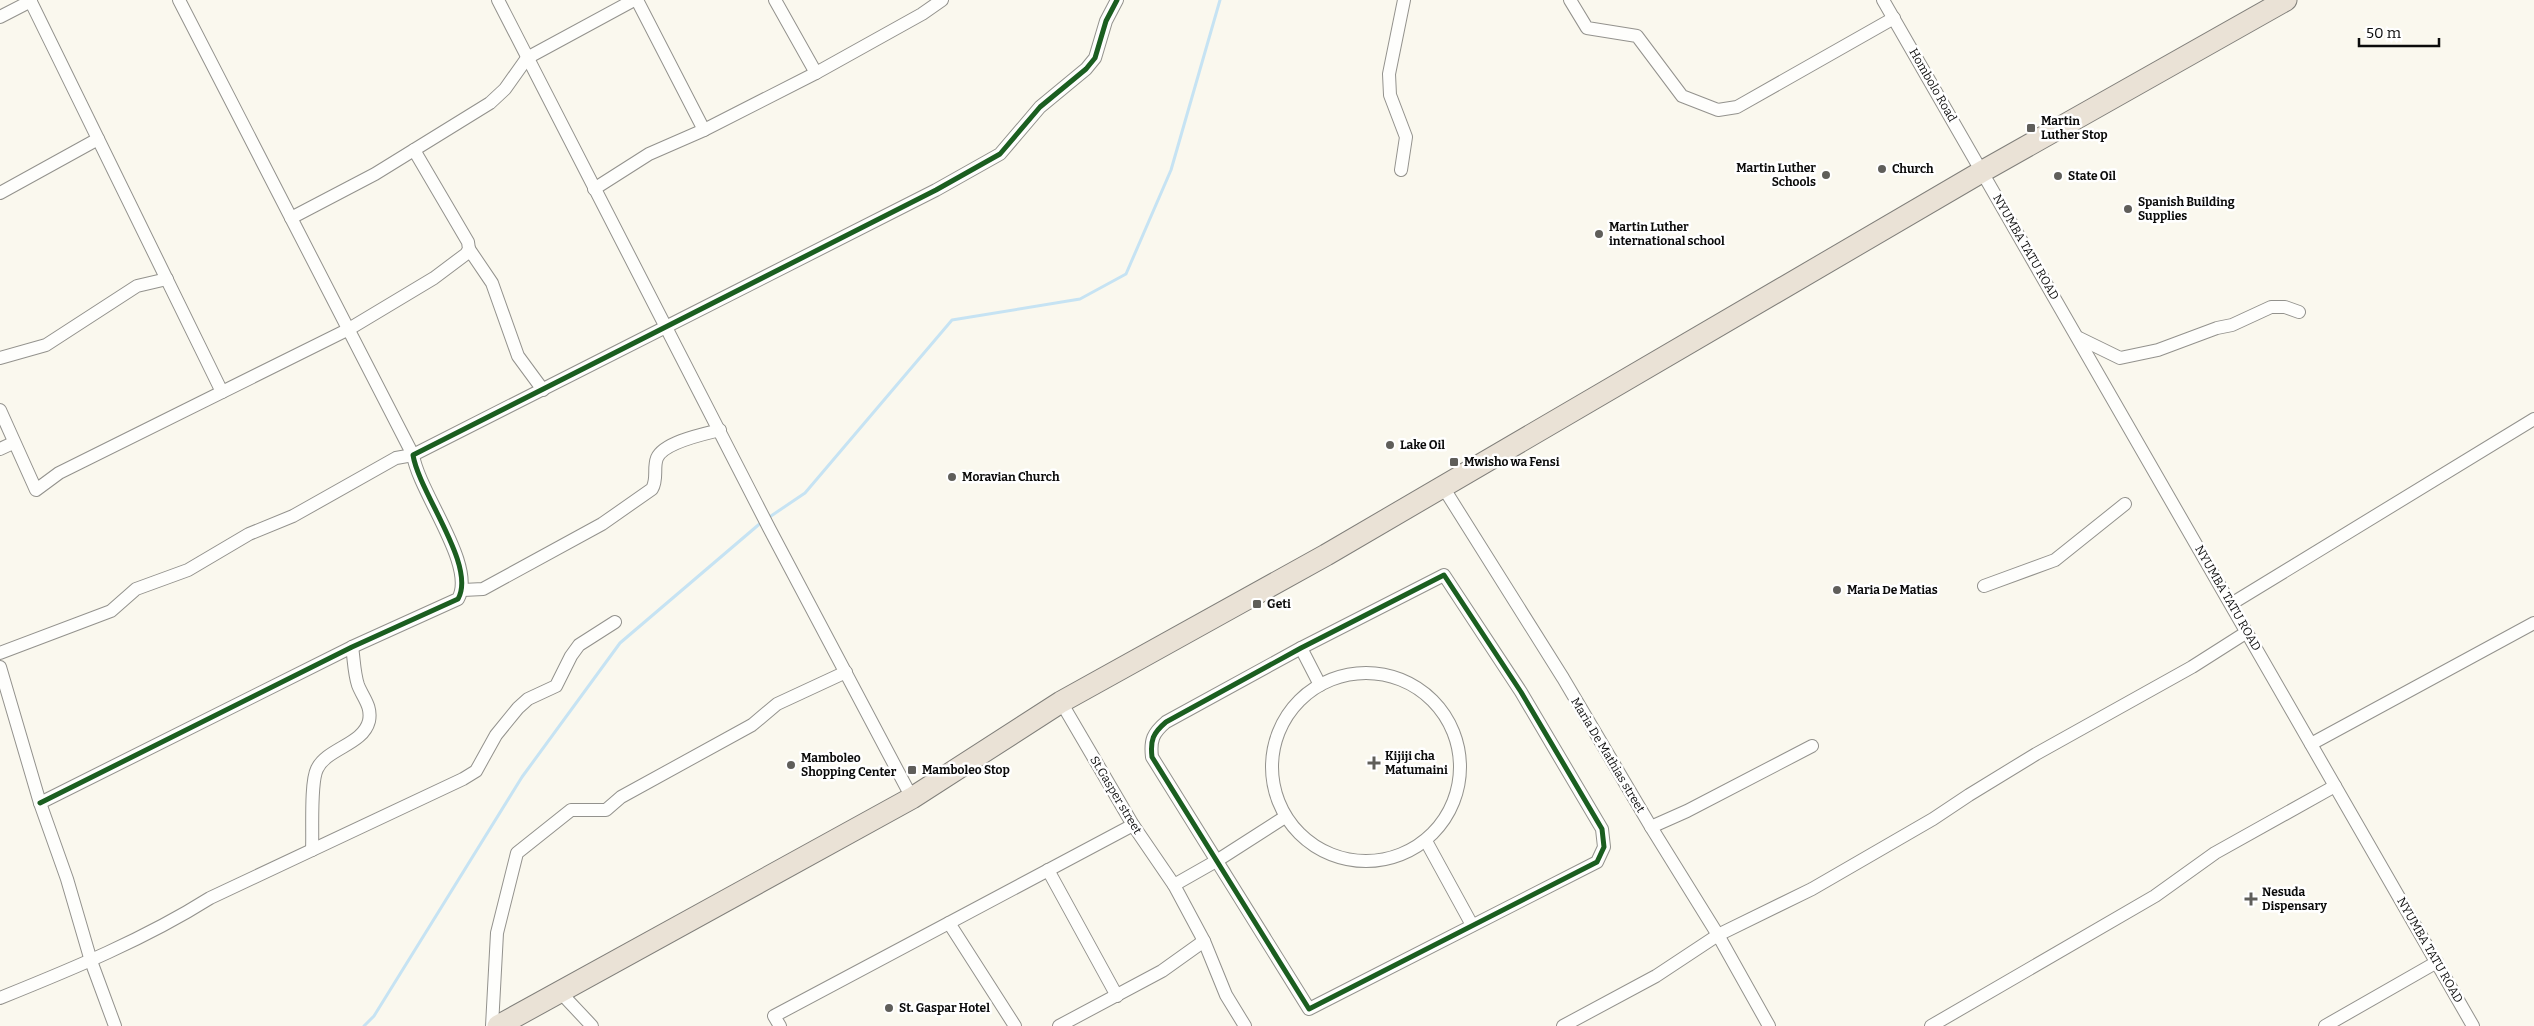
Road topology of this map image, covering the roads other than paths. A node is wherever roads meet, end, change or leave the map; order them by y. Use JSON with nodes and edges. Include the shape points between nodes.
{"nodes":[{"id":1,"x":30,"y":0,"type":"edge"},
{"id":2,"x":180,"y":0,"type":"edge"},
{"id":3,"x":498,"y":0,"type":"edge"},
{"id":4,"x":636,"y":0,"type":"edge"},
{"id":5,"x":775,"y":0,"type":"edge"},
{"id":6,"x":942,"y":0,"type":"edge"},
{"id":7,"x":1117,"y":0,"type":"edge"},
{"id":8,"x":1404,"y":0,"type":"edge"},
{"id":9,"x":1570,"y":0,"type":"edge"},
{"id":10,"x":1883,"y":0,"type":"edge"},
{"id":11,"x":2286,"y":0,"type":"edge"},
{"id":12,"x":0,"y":17,"type":"edge"},
{"id":13,"x":1894,"y":18,"type":"junction"},
{"id":14,"x":527,"y":58,"type":"junction"},
{"id":15,"x":816,"y":73,"type":"junction"},
{"id":16,"x":704,"y":130,"type":"junction"},
{"id":17,"x":98,"y":139,"type":"junction"},
{"id":18,"x":414,"y":150,"type":"junction"},
{"id":19,"x":1401,"y":170,"type":"dead end"},
{"id":20,"x":1983,"y":171,"type":"junction"},
{"id":21,"x":594,"y":189,"type":"junction"},
{"id":22,"x":0,"y":193,"type":"edge"},
{"id":23,"x":291,"y":218,"type":"junction"},
{"id":24,"x":469,"y":249,"type":"junction"},
{"id":25,"x":167,"y":279,"type":"junction"},
{"id":26,"x":2299,"y":312,"type":"dead end"},
{"id":27,"x":665,"y":327,"type":"junction"},
{"id":28,"x":349,"y":330,"type":"junction"},
{"id":29,"x":2078,"y":338,"type":"junction"},
{"id":30,"x":0,"y":358,"type":"edge"},
{"id":31,"x":543,"y":390,"type":"junction"},
{"id":32,"x":222,"y":392,"type":"junction"},
{"id":33,"x":0,"y":410,"type":"edge"},
{"id":34,"x":2534,"y":419,"type":"edge"},
{"id":35,"x":720,"y":430,"type":"junction"},
{"id":36,"x":13,"y":442,"type":"junction"},
{"id":37,"x":0,"y":449,"type":"edge"},
{"id":38,"x":413,"y":455,"type":"junction"},
{"id":39,"x":1443,"y":487,"type":"junction"},
{"id":40,"x":2124,"y":504,"type":"dead end"},
{"id":41,"x":1984,"y":586,"type":"dead end"},
{"id":42,"x":463,"y":590,"type":"junction"},
{"id":43,"x":2231,"y":604,"type":"junction"},
{"id":44,"x":615,"y":622,"type":"dead end"},
{"id":45,"x":2534,"y":623,"type":"edge"},
{"id":46,"x":2247,"y":632,"type":"junction"},
{"id":47,"x":352,"y":647,"type":"junction"},
{"id":48,"x":1300,"y":648,"type":"junction"},
{"id":49,"x":0,"y":653,"type":"edge"},
{"id":50,"x":0,"y":667,"type":"edge"},
{"id":51,"x":846,"y":672,"type":"junction"},
{"id":52,"x":1320,"y":685,"type":"junction"},
{"id":53,"x":1061,"y":702,"type":"junction"},
{"id":54,"x":2311,"y":744,"type":"junction"},
{"id":55,"x":1812,"y":746,"type":"dead end"},
{"id":56,"x":2336,"y":786,"type":"junction"},
{"id":57,"x":912,"y":798,"type":"junction"},
{"id":58,"x":40,"y":803,"type":"junction"},
{"id":59,"x":1285,"y":817,"type":"junction"},
{"id":60,"x":1133,"y":825,"type":"junction"},
{"id":61,"x":1651,"y":827,"type":"junction"},
{"id":62,"x":1426,"y":841,"type":"junction"},
{"id":63,"x":312,"y":850,"type":"junction"},
{"id":64,"x":1218,"y":860,"type":"junction"},
{"id":65,"x":1048,"y":870,"type":"junction"},
{"id":66,"x":1174,"y":885,"type":"junction"},
{"id":67,"x":949,"y":923,"type":"junction"},
{"id":68,"x":1472,"y":925,"type":"junction"},
{"id":69,"x":1718,"y":935,"type":"junction"},
{"id":70,"x":1204,"y":941,"type":"junction"},
{"id":71,"x":91,"y":961,"type":"junction"},
{"id":72,"x":2437,"y":962,"type":"junction"},
{"id":73,"x":560,"y":992,"type":"junction"},
{"id":74,"x":1116,"y":996,"type":"junction"},
{"id":75,"x":0,"y":998,"type":"edge"},
{"id":76,"x":115,"y":1026,"type":"edge"},
{"id":77,"x":492,"y":1026,"type":"edge"},
{"id":78,"x":498,"y":1026,"type":"edge"},
{"id":79,"x":592,"y":1026,"type":"edge"},
{"id":80,"x":780,"y":1026,"type":"edge"},
{"id":81,"x":1015,"y":1026,"type":"edge"},
{"id":82,"x":1059,"y":1026,"type":"edge"},
{"id":83,"x":1245,"y":1026,"type":"edge"},
{"id":84,"x":1563,"y":1026,"type":"edge"},
{"id":85,"x":1770,"y":1026,"type":"edge"},
{"id":86,"x":1931,"y":1026,"type":"edge"},
{"id":87,"x":2324,"y":1026,"type":"edge"},
{"id":88,"x":2473,"y":1026,"type":"edge"}],
"edges":[{"from":1,"to":12,"type":"street"},
{"from":1,"to":17,"type":"street"},
{"from":2,"to":23,"type":"street"},
{"from":3,"to":14,"type":"street"},
{"from":4,"to":14,"type":"street"},
{"from":4,"to":16,"type":"street"},
{"from":5,"to":15,"type":"street"},
{"from":6,"to":15,"type":"street"},
{"from":7,"to":27,"type":"street","via":[[1106,21],[1095,58],[1040,107],[1000,154],[936,190]]},
{"from":8,"to":19,"type":"street","via":[[1389,74],[1390,95],[1406,137]]},
{"from":9,"to":13,"type":"street","via":[[1587,28],[1638,36],[1682,96],[1718,110],[1737,107]]},
{"from":10,"to":13,"type":"street","name":"Hombolo Road"},
{"from":11,"to":20,"type":"highway"},
{"from":13,"to":20,"type":"street","name":"Hombolo Road"},
{"from":14,"to":18,"type":"street","via":[[505,89],[490,103]]},
{"from":14,"to":21,"type":"street"},
{"from":15,"to":16,"type":"street"},
{"from":16,"to":21,"type":"street","via":[[648,154]]},
{"from":17,"to":22,"type":"street"},
{"from":17,"to":25,"type":"street"},
{"from":18,"to":23,"type":"street"},
{"from":18,"to":24,"type":"street","via":[[464,232]]},
{"from":20,"to":29,"type":"street","name":"NYUMBA TATU ROAD"},
{"from":20,"to":39,"type":"highway"},
{"from":21,"to":27,"type":"street"},
{"from":23,"to":28,"type":"street"},
{"from":24,"to":28,"type":"street","via":[[434,278]]},
{"from":24,"to":31,"type":"street","via":[[492,283],[518,356]]},
{"from":25,"to":30,"type":"street","via":[[137,286],[46,345]]},
{"from":25,"to":32,"type":"street"},
{"from":26,"to":29,"type":"street","via":[[2271,307],[2158,350],[2120,358]]},
{"from":27,"to":31,"type":"street"},
{"from":27,"to":35,"type":"street"},
{"from":28,"to":32,"type":"street"},
{"from":28,"to":38,"type":"street"},
{"from":29,"to":43,"type":"street","name":"NYUMBA TATU ROAD"},
{"from":31,"to":38,"type":"street"},
{"from":32,"to":36,"type":"street","via":[[59,473],[36,490]]},
{"from":33,"to":36,"type":"street"},
{"from":34,"to":43,"type":"street"},
{"from":35,"to":42,"type":"street","via":[[675,443],[662,451],[656,461],[652,488],[602,524],[483,589]]},
{"from":35,"to":51,"type":"street"},
{"from":36,"to":37,"type":"street"},
{"from":38,"to":42,"type":"street","via":[[419,476],[460,566]]},
{"from":38,"to":49,"type":"street","via":[[396,458],[293,516],[249,534],[188,570],[136,589],[111,611]]},
{"from":39,"to":53,"type":"highway"},
{"from":39,"to":61,"type":"street","name":"Maria De Mathias street","via":[[1542,643]]},
{"from":40,"to":41,"type":"street","via":[[2055,560]]},
{"from":42,"to":47,"type":"street","via":[[450,604]]},
{"from":43,"to":46,"type":"street","name":"NYUMBA TATU ROAD"},
{"from":44,"to":63,"type":"street","via":[[579,645],[556,686],[528,699],[518,708],[496,736],[476,772]]},
{"from":45,"to":54,"type":"street"},
{"from":46,"to":54,"type":"street","name":"NYUMBA TATU ROAD"},
{"from":46,"to":69,"type":"street","via":[[1812,889]]},
{"from":47,"to":58,"type":"street"},
{"from":47,"to":63,"type":"street","via":[[358,686],[369,709],[369,722],[362,734],[317,769]]},
{"from":48,"to":52,"type":"street"},
{"from":48,"to":64,"type":"street","via":[[1166,722],[1154,732],[1150,745],[1152,757]]},
{"from":48,"to":68,"type":"street","via":[[1444,574],[1521,692],[1602,829],[1604,847],[1597,862]]},
{"from":50,"to":58,"type":"street"},
{"from":51,"to":57,"type":"street"},
{"from":51,"to":77,"type":"street","via":[[777,704],[752,724],[629,793],[606,810],[571,810],[517,853],[497,933]]},
{"from":52,"to":59,"type":"street","via":[[1287,714],[1275,740],[1271,776],[1275,797]]},
{"from":52,"to":62,"type":"street","via":[[1343,676],[1377,674],[1394,677],[1417,688],[1437,705],[1451,726],[1459,750],[1461,775],[1451,807]]},
{"from":53,"to":57,"type":"highway"},
{"from":53,"to":60,"type":"street","name":"St.Gasper street"},
{"from":54,"to":56,"type":"street","name":"NYUMBA TATU ROAD"},
{"from":55,"to":61,"type":"street"},
{"from":56,"to":72,"type":"street","name":"NYUMBA TATU ROAD"},
{"from":56,"to":86,"type":"street","via":[[2215,852],[2155,896]]},
{"from":57,"to":73,"type":"highway"},
{"from":58,"to":71,"type":"street"},
{"from":59,"to":62,"type":"street","via":[[1306,841],[1334,857],[1366,862],[1398,856]]},
{"from":59,"to":64,"type":"street"},
{"from":60,"to":65,"type":"street"},
{"from":60,"to":66,"type":"street","name":"St.Gasper street"},
{"from":61,"to":69,"type":"street","name":"Maria De Mathias street"},
{"from":62,"to":68,"type":"street"},
{"from":63,"to":71,"type":"street","via":[[210,898]]},
{"from":64,"to":66,"type":"street"},
{"from":64,"to":68,"type":"street","via":[[1309,1009]]},
{"from":65,"to":67,"type":"street"},
{"from":65,"to":74,"type":"street"},
{"from":66,"to":70,"type":"street","name":"St.Gasper street"},
{"from":67,"to":80,"type":"street","via":[[774,1016]]},
{"from":67,"to":81,"type":"street"},
{"from":69,"to":84,"type":"street","via":[[1642,984]]},
{"from":69,"to":85,"type":"street","name":"Maria De Mathias street"},
{"from":70,"to":74,"type":"street","via":[[1162,972]]},
{"from":70,"to":83,"type":"street","name":"St.Gasper street","via":[[1226,995]]},
{"from":71,"to":75,"type":"street"},
{"from":71,"to":76,"type":"street"},
{"from":72,"to":87,"type":"street"},
{"from":72,"to":88,"type":"street","name":"NYUMBA TATU ROAD"},
{"from":73,"to":78,"type":"highway"},
{"from":73,"to":79,"type":"street"},
{"from":74,"to":82,"type":"street"}]}
